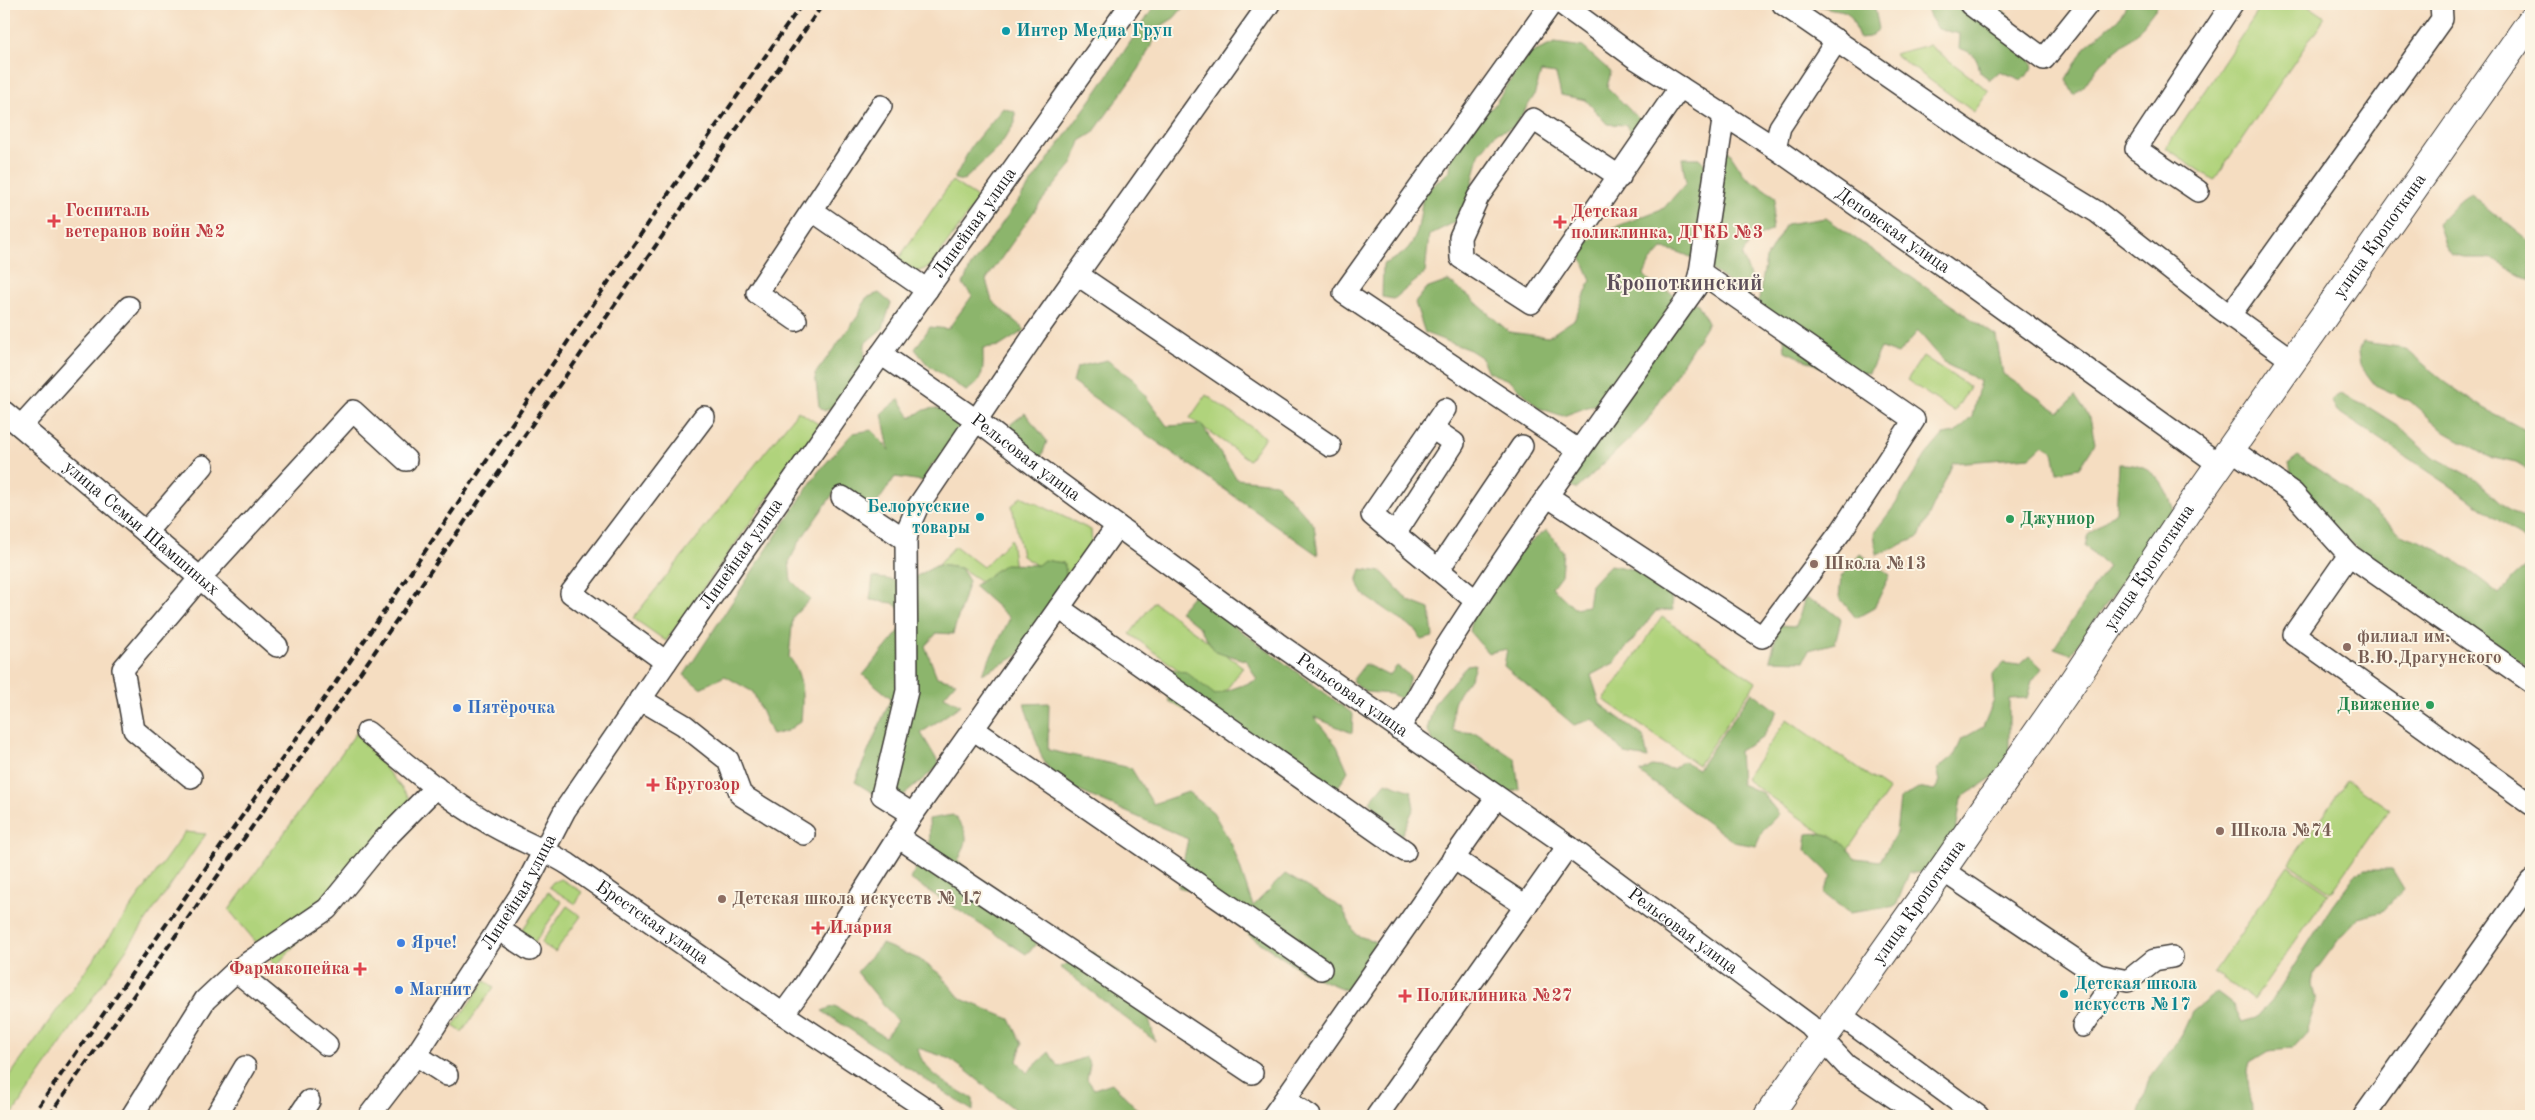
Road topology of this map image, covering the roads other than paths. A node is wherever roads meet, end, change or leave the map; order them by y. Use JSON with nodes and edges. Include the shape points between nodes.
{"nodes":[{"id":1,"x":1131,"y":4,"type":"edge"},
{"id":2,"x":1269,"y":4,"type":"edge"},
{"id":3,"x":1551,"y":4,"type":"edge"},
{"id":4,"x":1783,"y":4,"type":"edge"},
{"id":5,"x":1970,"y":4,"type":"edge"},
{"id":6,"x":2088,"y":4,"type":"edge"},
{"id":7,"x":2232,"y":4,"type":"edge"},
{"id":8,"x":2441,"y":4,"type":"edge"},
{"id":9,"x":1572,"y":7,"type":"edge"},
{"id":10,"x":2531,"y":21,"type":"edge"},
{"id":11,"x":1837,"y":40,"type":"junction"},
{"id":12,"x":1680,"y":87,"type":"junction"},
{"id":13,"x":881,"y":106,"type":"dead end"},
{"id":14,"x":1724,"y":114,"type":"junction"},
{"id":15,"x":1775,"y":148,"type":"junction"},
{"id":16,"x":1620,"y":177,"type":"junction"},
{"id":17,"x":2198,"y":191,"type":"dead end"},
{"id":18,"x":813,"y":210,"type":"junction"},
{"id":19,"x":1700,"y":272,"type":"junction"},
{"id":20,"x":1078,"y":275,"type":"junction"},
{"id":21,"x":927,"y":290,"type":"junction"},
{"id":22,"x":129,"y":307,"type":"dead end"},
{"id":23,"x":2230,"y":315,"type":"junction"},
{"id":24,"x":796,"y":320,"type":"dead end"},
{"id":25,"x":881,"y":354,"type":"junction"},
{"id":26,"x":2293,"y":360,"type":"junction"},
{"id":27,"x":1445,"y":409,"type":"dead end"},
{"id":28,"x":704,"y":417,"type":"dead end"},
{"id":29,"x":10,"y":420,"type":"edge"},
{"id":30,"x":976,"y":420,"type":"junction"},
{"id":31,"x":1432,"y":428,"type":"junction"},
{"id":32,"x":1330,"y":446,"type":"dead end"},
{"id":33,"x":1522,"y":446,"type":"dead end"},
{"id":34,"x":1578,"y":450,"type":"junction"},
{"id":35,"x":2226,"y":457,"type":"junction"},
{"id":36,"x":406,"y":460,"type":"dead end"},
{"id":37,"x":203,"y":466,"type":"dead end"},
{"id":38,"x":1547,"y":496,"type":"junction"},
{"id":39,"x":842,"y":497,"type":"dead end"},
{"id":40,"x":1117,"y":526,"type":"junction"},
{"id":41,"x":146,"y":532,"type":"junction"},
{"id":42,"x":1395,"y":534,"type":"junction"},
{"id":43,"x":906,"y":540,"type":"junction"},
{"id":44,"x":2350,"y":554,"type":"junction"},
{"id":45,"x":1439,"y":569,"type":"junction"},
{"id":46,"x":200,"y":578,"type":"junction"},
{"id":47,"x":1476,"y":601,"type":"junction"},
{"id":48,"x":1059,"y":608,"type":"junction"},
{"id":49,"x":277,"y":646,"type":"dead end"},
{"id":50,"x":666,"y":662,"type":"junction"},
{"id":51,"x":2531,"y":682,"type":"edge"},
{"id":52,"x":640,"y":699,"type":"junction"},
{"id":53,"x":973,"y":729,"type":"junction"},
{"id":54,"x":1400,"y":729,"type":"junction"},
{"id":55,"x":366,"y":732,"type":"dead end"},
{"id":56,"x":191,"y":777,"type":"dead end"},
{"id":57,"x":436,"y":787,"type":"junction"},
{"id":58,"x":1496,"y":798,"type":"junction"},
{"id":59,"x":2531,"y":804,"type":"edge"},
{"id":60,"x":910,"y":818,"type":"junction"},
{"id":61,"x":804,"y":834,"type":"dead end"},
{"id":62,"x":898,"y":837,"type":"junction"},
{"id":63,"x":1568,"y":846,"type":"junction"},
{"id":64,"x":545,"y":850,"type":"junction"},
{"id":65,"x":1405,"y":850,"type":"dead end"},
{"id":66,"x":1453,"y":858,"type":"junction"},
{"id":67,"x":1942,"y":870,"type":"junction"},
{"id":68,"x":2531,"y":881,"type":"edge"},
{"id":69,"x":1526,"y":906,"type":"junction"},
{"id":70,"x":498,"y":929,"type":"junction"},
{"id":71,"x":530,"y":950,"type":"dead end"},
{"id":72,"x":2172,"y":957,"type":"dead end"},
{"id":73,"x":1321,"y":969,"type":"dead end"},
{"id":74,"x":236,"y":971,"type":"junction"},
{"id":75,"x":2098,"y":974,"type":"junction"},
{"id":76,"x":783,"y":1014,"type":"junction"},
{"id":77,"x":1839,"y":1014,"type":"junction"},
{"id":78,"x":2082,"y":1026,"type":"dead end"},
{"id":79,"x":1822,"y":1039,"type":"junction"},
{"id":80,"x":327,"y":1044,"type":"dead end"},
{"id":81,"x":416,"y":1055,"type":"junction"},
{"id":82,"x":245,"y":1067,"type":"dead end"},
{"id":83,"x":1252,"y":1073,"type":"dead end"},
{"id":84,"x":447,"y":1075,"type":"dead end"},
{"id":85,"x":1279,"y":1108,"type":"edge"},
{"id":86,"x":132,"y":1116,"type":"edge"},
{"id":87,"x":216,"y":1116,"type":"edge"},
{"id":88,"x":369,"y":1116,"type":"edge"},
{"id":89,"x":937,"y":1116,"type":"edge"},
{"id":90,"x":1310,"y":1116,"type":"edge"},
{"id":91,"x":1377,"y":1116,"type":"edge"},
{"id":92,"x":1768,"y":1116,"type":"edge"},
{"id":93,"x":1922,"y":1116,"type":"edge"},
{"id":94,"x":1976,"y":1116,"type":"edge"},
{"id":95,"x":2364,"y":1116,"type":"edge"}],
"edges":[{"from":1,"to":21,"type":"street","name":"Линейная улица"},
{"from":2,"to":20,"type":"street"},
{"from":3,"to":34,"type":"street","via":[[1344,293]]},
{"from":4,"to":11,"type":"street"},
{"from":5,"to":6,"type":"street","via":[[2044,59]]},
{"from":7,"to":17,"type":"street","via":[[2136,149]]},
{"from":8,"to":23,"type":"street","via":[[2442,19]]},
{"from":9,"to":12,"type":"street","name":"Деповская улица","via":[[1638,60]]},
{"from":10,"to":26,"type":"main road","name":"улица Кропоткина"},
{"from":11,"to":15,"type":"street","via":[[1780,127]]},
{"from":11,"to":23,"type":"street","via":[[1989,146],[2097,212]]},
{"from":12,"to":14,"type":"street","name":"Деповская улица"},
{"from":12,"to":16,"type":"street"},
{"from":13,"to":18,"type":"street"},
{"from":14,"to":15,"type":"street","name":"Деповская улица"},
{"from":14,"to":19,"type":"street"},
{"from":15,"to":35,"type":"street","name":"Деповская улица","via":[[1963,280]]},
{"from":16,"to":16,"type":"street","via":[[1533,119],[1478,197],[1460,237],[1461,258],[1531,303]]},
{"from":18,"to":21,"type":"street"},
{"from":18,"to":24,"type":"street","via":[[757,293]]},
{"from":19,"to":34,"type":"street","via":[[1696,287]]},
{"from":19,"to":38,"type":"street","via":[[1914,420],[1842,530],[1762,637]]},
{"from":20,"to":30,"type":"street"},
{"from":20,"to":32,"type":"street"},
{"from":21,"to":25,"type":"street","name":"Линейная улица"},
{"from":22,"to":29,"type":"street"},
{"from":23,"to":26,"type":"street"},
{"from":25,"to":30,"type":"street","name":"Рельсовая улица"},
{"from":25,"to":50,"type":"street","name":"Линейная улица"},
{"from":26,"to":35,"type":"main road","name":"улица Кропоткина"},
{"from":27,"to":31,"type":"street"},
{"from":28,"to":50,"type":"street","via":[[571,593]]},
{"from":29,"to":41,"type":"street","name":"улица Семьи Шамшиных"},
{"from":30,"to":40,"type":"street","name":"Рельсовая улица"},
{"from":30,"to":43,"type":"street","via":[[917,508]]},
{"from":31,"to":42,"type":"street","via":[[1454,442]]},
{"from":31,"to":42,"type":"street","via":[[1372,515]]},
{"from":33,"to":45,"type":"street"},
{"from":34,"to":38,"type":"street"},
{"from":35,"to":44,"type":"street","name":"Деповская улица","via":[[2293,493]]},
{"from":35,"to":67,"type":"main road","name":"улица Кропоткина"},
{"from":36,"to":46,"type":"street","via":[[353,411]]},
{"from":37,"to":41,"type":"street"},
{"from":38,"to":47,"type":"street"},
{"from":39,"to":43,"type":"street"},
{"from":40,"to":48,"type":"street"},
{"from":40,"to":54,"type":"street","name":"Рельсовая улица","via":[[1277,644]]},
{"from":41,"to":46,"type":"street","name":"улица Семьи Шамшиных"},
{"from":42,"to":45,"type":"street"},
{"from":43,"to":60,"type":"street","via":[[906,691],[882,795],[906,810]]},
{"from":44,"to":51,"type":"street","name":"Деповская улица"},
{"from":44,"to":59,"type":"street","via":[[2294,634]]},
{"from":45,"to":47,"type":"street"},
{"from":46,"to":49,"type":"street","name":"улица Семьи Шамшиных"},
{"from":46,"to":56,"type":"street","via":[[123,668],[134,730]]},
{"from":47,"to":54,"type":"street","via":[[1449,641]]},
{"from":48,"to":53,"type":"street"},
{"from":48,"to":65,"type":"street"},
{"from":50,"to":52,"type":"street","name":"Линейная улица"},
{"from":52,"to":61,"type":"street","via":[[684,725],[728,760],[741,795]]},
{"from":52,"to":64,"type":"street","name":"Линейная улица","via":[[565,810]]},
{"from":53,"to":60,"type":"street"},
{"from":53,"to":73,"type":"street"},
{"from":54,"to":58,"type":"street","name":"Рельсовая улица"},
{"from":55,"to":57,"type":"street","name":"Брестская улица"},
{"from":57,"to":64,"type":"street","name":"Брестская улица","via":[[486,821]]},
{"from":57,"to":74,"type":"street","via":[[380,844],[327,909]]},
{"from":58,"to":63,"type":"street","name":"Рельсовая улица"},
{"from":58,"to":66,"type":"street"},
{"from":60,"to":62,"type":"street"},
{"from":62,"to":76,"type":"street","via":[[806,984]]},
{"from":62,"to":83,"type":"street"},
{"from":63,"to":69,"type":"street"},
{"from":63,"to":79,"type":"street","name":"Рельсовая улица","via":[[1809,1025]]},
{"from":64,"to":70,"type":"street","name":"Линейная улица"},
{"from":64,"to":76,"type":"street","name":"Брестская улица"},
{"from":66,"to":69,"type":"street"},
{"from":66,"to":85,"type":"street"},
{"from":67,"to":75,"type":"street"},
{"from":67,"to":77,"type":"main road","name":"улица Кропоткина"},
{"from":68,"to":95,"type":"street"},
{"from":69,"to":91,"type":"street"},
{"from":70,"to":71,"type":"street"},
{"from":70,"to":81,"type":"street","name":"Линейная улица"},
{"from":72,"to":75,"type":"street","via":[[2154,960],[2128,981]]},
{"from":74,"to":80,"type":"street"},
{"from":74,"to":86,"type":"street","via":[[205,1000]]},
{"from":75,"to":78,"type":"street","via":[[2109,988]]},
{"from":76,"to":89,"type":"street","name":"Брестская улица"},
{"from":77,"to":79,"type":"main road","name":"улица Кропоткина"},
{"from":77,"to":94,"type":"street"},
{"from":79,"to":92,"type":"main road","name":"улица Кропоткина"},
{"from":79,"to":93,"type":"street","name":"Рельсовая улица","via":[[1846,1065]]},
{"from":81,"to":84,"type":"street"},
{"from":81,"to":88,"type":"street","name":"Линейная улица"},
{"from":82,"to":87,"type":"street"},
{"from":85,"to":90,"type":"street"}]}
